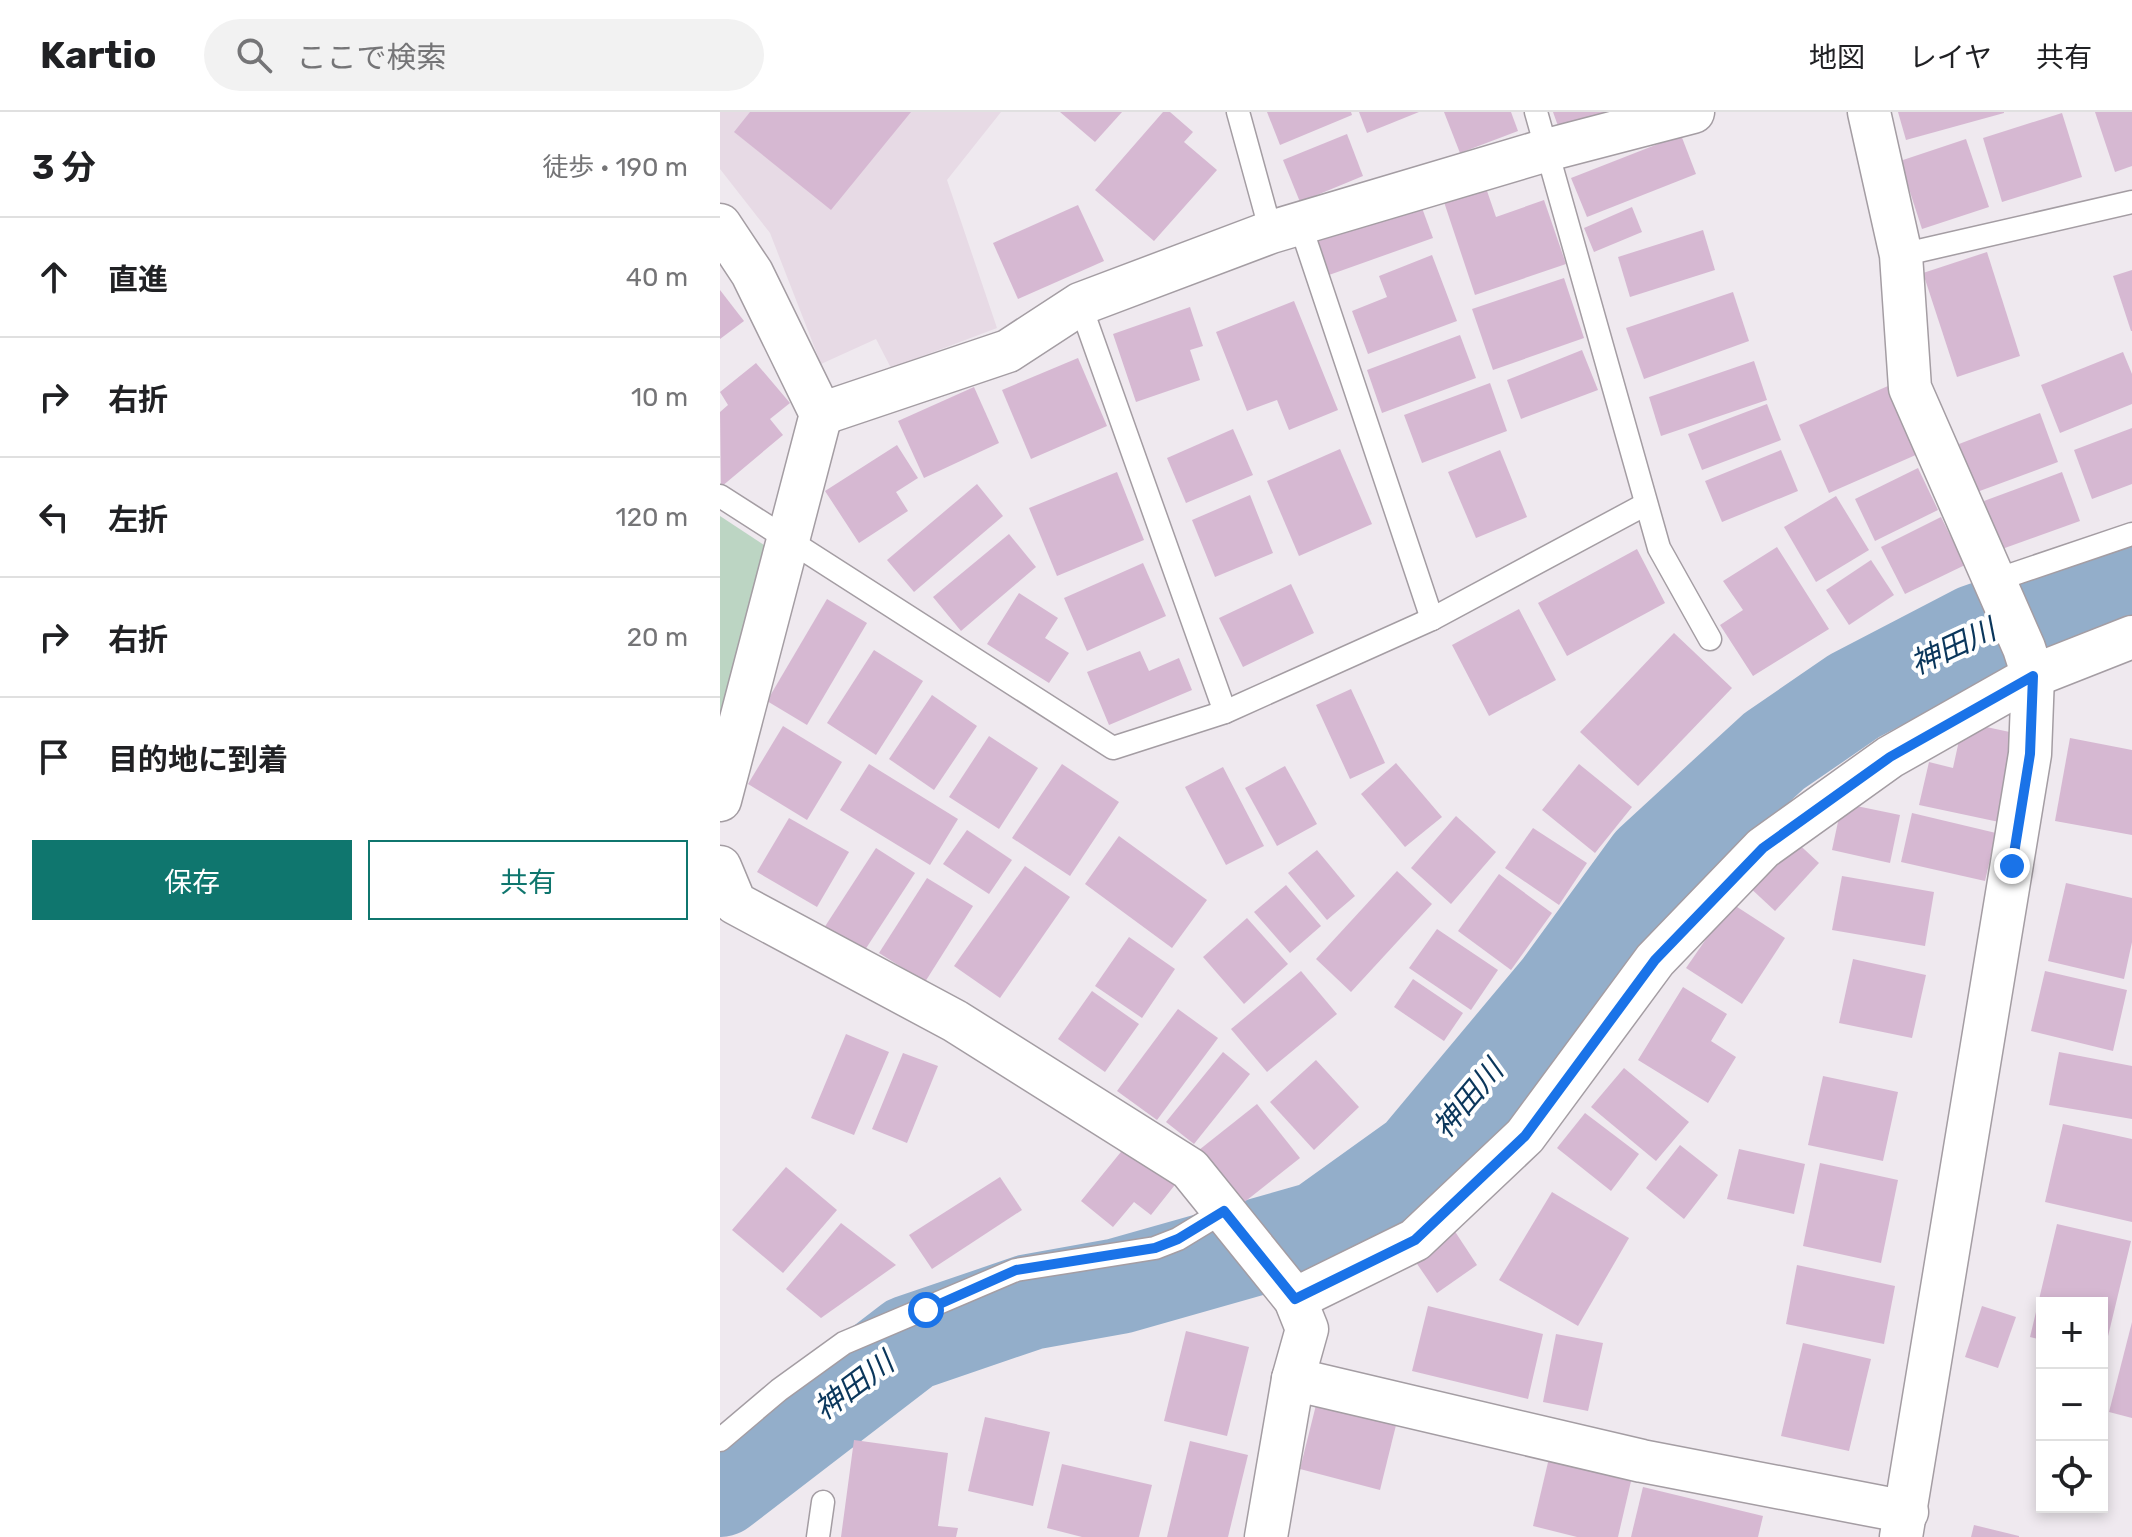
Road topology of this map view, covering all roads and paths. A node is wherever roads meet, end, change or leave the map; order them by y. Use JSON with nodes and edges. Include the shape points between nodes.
{"nodes":[{"id":1,"x":1238,"y":112,"type":"edge"},
{"id":2,"x":1693,"y":112,"type":"edge"},
{"id":3,"x":1869,"y":112,"type":"edge"},
{"id":4,"x":1541,"y":131,"type":"edge"},
{"id":5,"x":2132,"y":202,"type":"edge"},
{"id":6,"x":720,"y":225,"type":"edge"},
{"id":7,"x":1286,"y":228,"type":"junction"},
{"id":8,"x":1901,"y":255,"type":"junction"},
{"id":9,"x":1080,"y":304,"type":"junction"},
{"id":10,"x":821,"y":414,"type":"junction"},
{"id":11,"x":720,"y":496,"type":"edge"},
{"id":12,"x":1646,"y":504,"type":"junction"},
{"id":13,"x":2132,"y":534,"type":"edge"},
{"id":14,"x":788,"y":541,"type":"junction"},
{"id":15,"x":1997,"y":591,"type":"junction"},
{"id":16,"x":1432,"y":619,"type":"junction"},
{"id":17,"x":2132,"y":637,"type":"edge"},
{"id":18,"x":1710,"y":639,"type":"dead end"},
{"id":19,"x":2028,"y":662,"type":"junction"},
{"id":20,"x":1225,"y":712,"type":"junction"},
{"id":21,"x":728,"y":734,"type":"edge"},
{"id":22,"x":720,"y":800,"type":"edge"},
{"id":23,"x":720,"y":867,"type":"edge"},
{"id":24,"x":1231,"y":1220,"type":"junction"},
{"id":25,"x":1288,"y":1290,"type":"junction"},
{"id":26,"x":1293,"y":1379,"type":"junction"},
{"id":27,"x":720,"y":1440,"type":"edge"},
{"id":28,"x":823,"y":1502,"type":"dead end"},
{"id":29,"x":1904,"y":1524,"type":"edge"},
{"id":30,"x":818,"y":1537,"type":"edge"},
{"id":31,"x":1266,"y":1537,"type":"edge"}],
"edges":[{"from":1,"to":7,"type":"lane"},
{"from":2,"to":4,"type":"street"},
{"from":3,"to":8,"type":"street"},
{"from":4,"to":7,"type":"street"},
{"from":4,"to":12,"type":"lane"},
{"from":5,"to":8,"type":"lane"},
{"from":6,"to":10,"type":"street","via":[[752,273]]},
{"from":7,"to":9,"type":"street"},
{"from":7,"to":16,"type":"lane"},
{"from":8,"to":15,"type":"street","via":[[1910,388]]},
{"from":9,"to":10,"type":"street","via":[[1008,351]]},
{"from":9,"to":20,"type":"lane"},
{"from":10,"to":14,"type":"street"},
{"from":11,"to":14,"type":"lane"},
{"from":12,"to":16,"type":"lane"},
{"from":12,"to":18,"type":"lane","via":[[1659,548]]},
{"from":13,"to":15,"type":"lane"},
{"from":14,"to":20,"type":"lane","via":[[1113,748]]},
{"from":14,"to":21,"type":"street"},
{"from":15,"to":19,"type":"street"},
{"from":16,"to":20,"type":"lane"},
{"from":17,"to":19,"type":"street"},
{"from":19,"to":25,"type":"street","via":[[1763,848],[1655,960],[1525,1136],[1415,1240]]},
{"from":19,"to":29,"type":"street","via":[[2030,754]]},
{"from":21,"to":22,"type":"street"},
{"from":23,"to":24,"type":"street","via":[[735,903],[955,1021],[1190,1169]]},
{"from":24,"to":25,"type":"street"},
{"from":24,"to":27,"type":"lane","via":[[1155,1248],[1016,1270],[844,1343]]},
{"from":25,"to":26,"type":"street","via":[[1307,1329]]},
{"from":26,"to":29,"type":"street"},
{"from":26,"to":31,"type":"street"},
{"from":28,"to":30,"type":"lane"}]}
